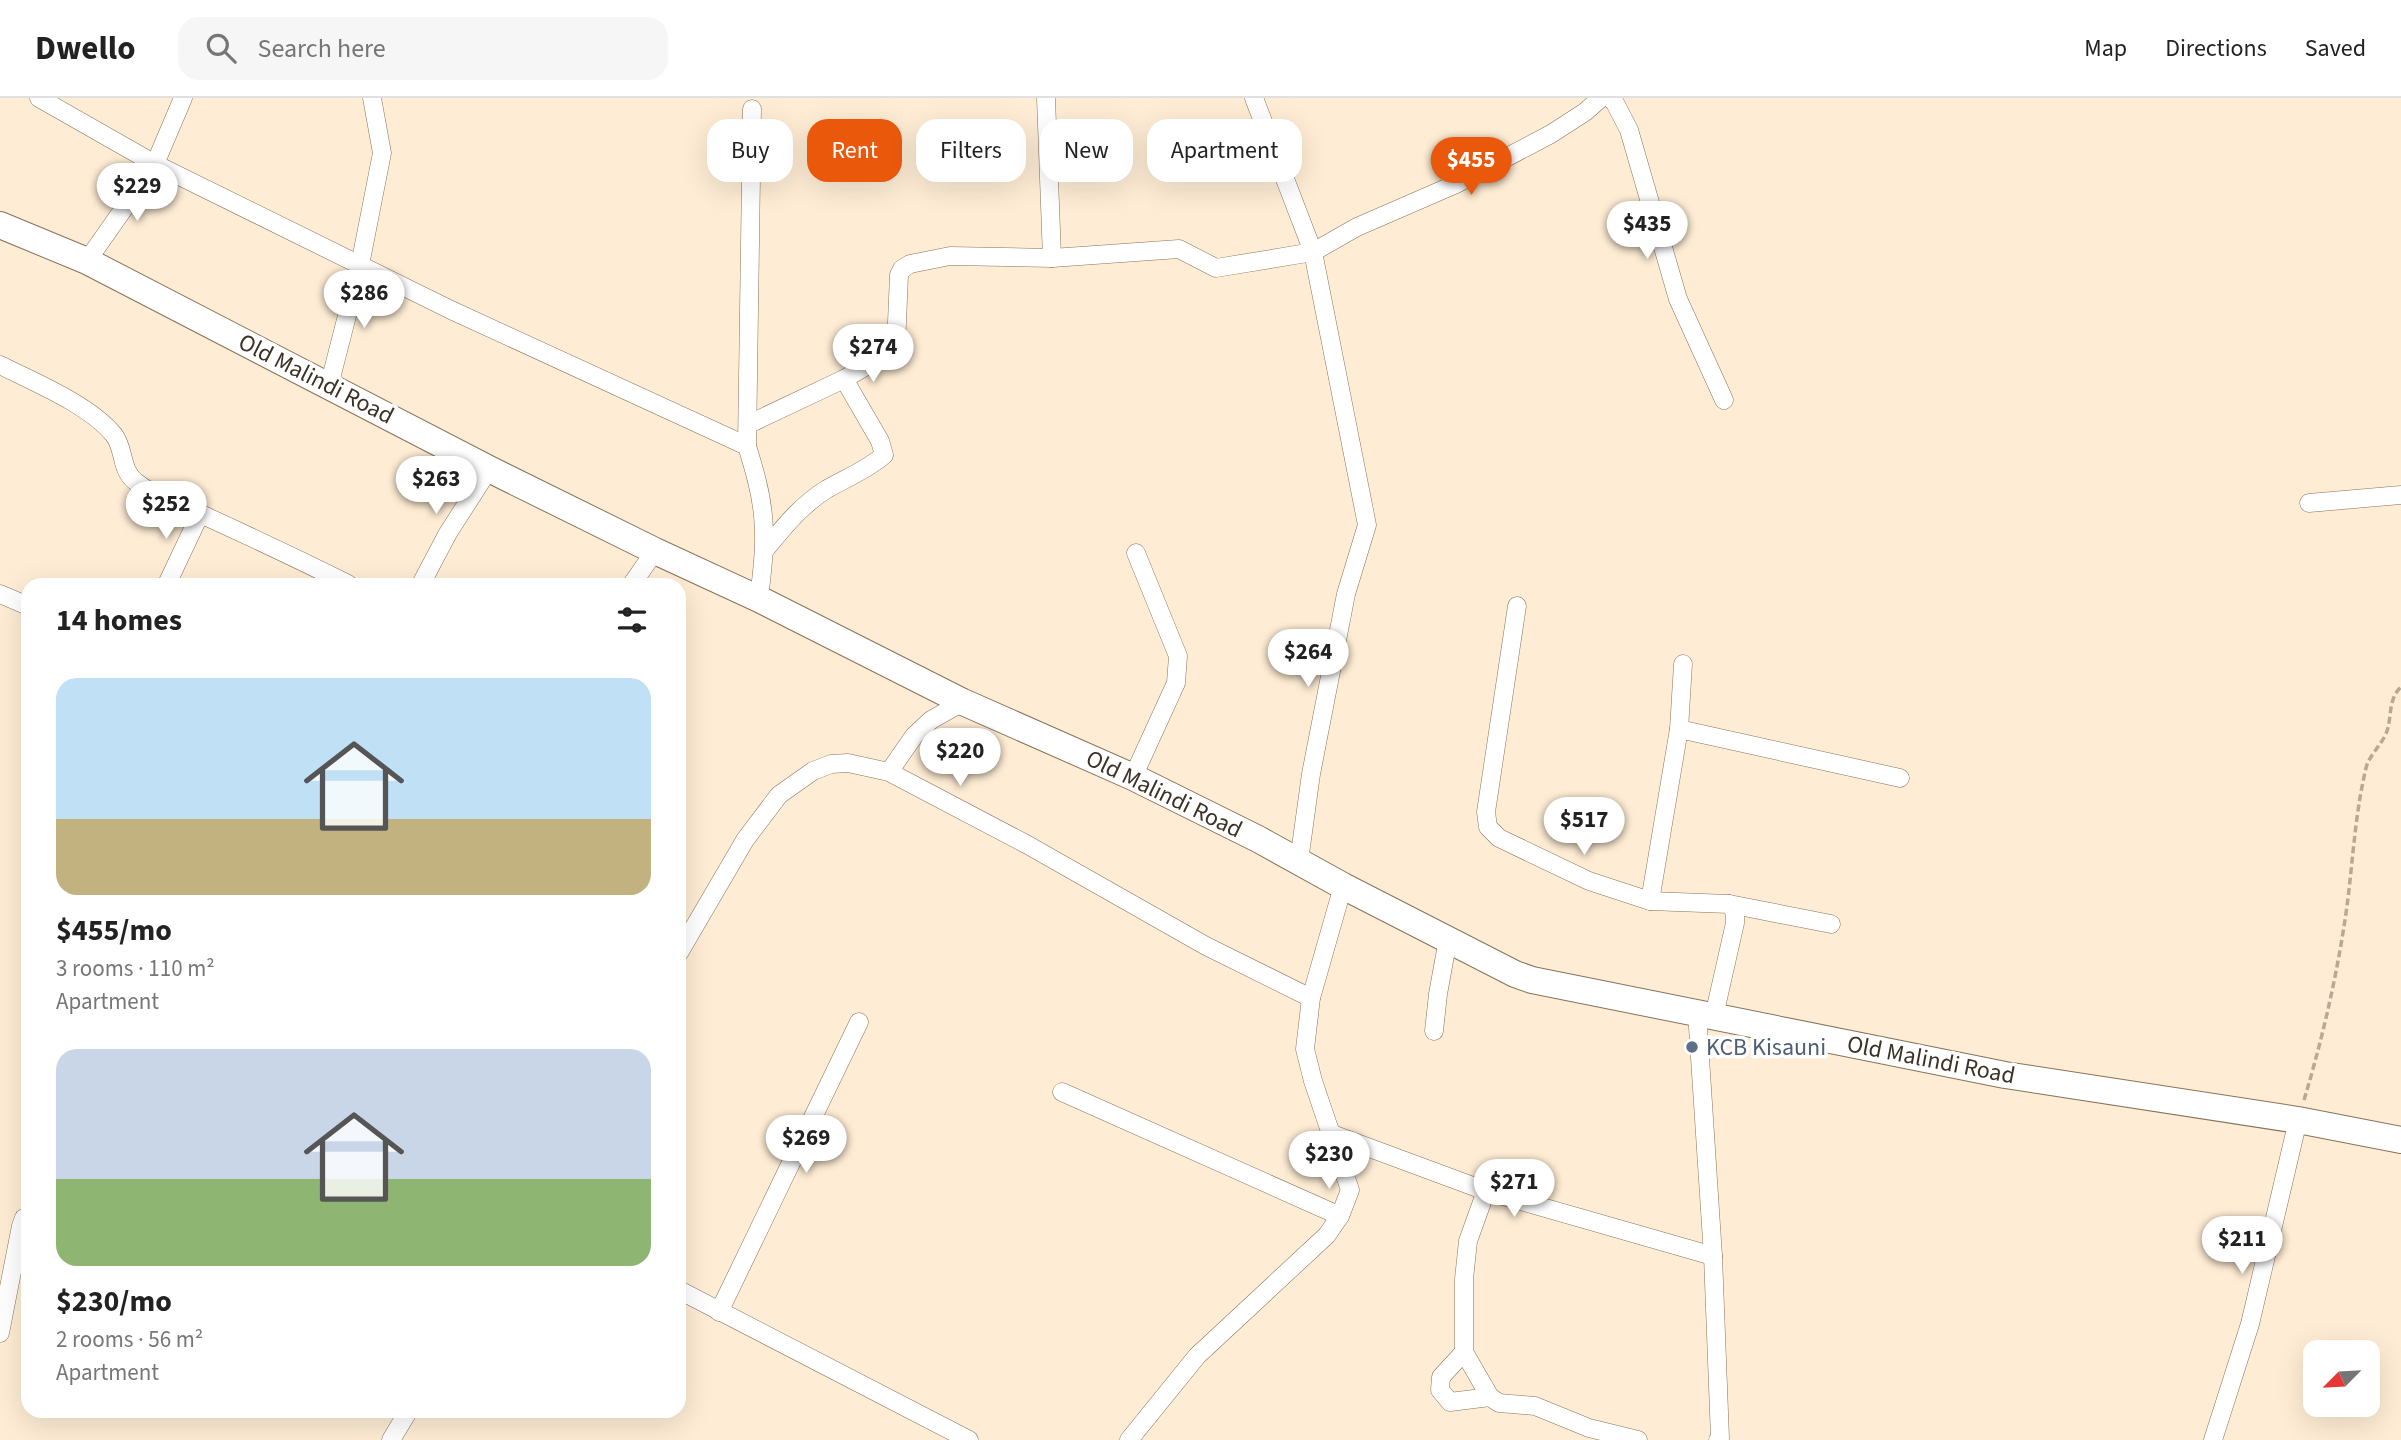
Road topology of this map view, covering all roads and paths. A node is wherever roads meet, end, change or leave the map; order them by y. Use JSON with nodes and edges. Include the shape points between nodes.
{"nodes":[{"id":1,"x":39,"y":98,"type":"edge"},
{"id":2,"x":183,"y":98,"type":"edge"},
{"id":3,"x":372,"y":98,"type":"edge"},
{"id":4,"x":1045,"y":98,"type":"edge"},
{"id":5,"x":1254,"y":98,"type":"edge"},
{"id":6,"x":1601,"y":98,"type":"edge"},
{"id":7,"x":1610,"y":98,"type":"edge"},
{"id":8,"x":752,"y":109,"type":"dead end"},
{"id":9,"x":155,"y":164,"type":"junction"},
{"id":10,"x":0,"y":225,"type":"edge"},
{"id":11,"x":1313,"y":252,"type":"junction"},
{"id":12,"x":1052,"y":258,"type":"junction"},
{"id":13,"x":87,"y":261,"type":"junction"},
{"id":14,"x":360,"y":265,"type":"junction"},
{"id":15,"x":0,"y":365,"type":"edge"},
{"id":16,"x":844,"y":379,"type":"junction"},
{"id":17,"x":329,"y":386,"type":"junction"},
{"id":18,"x":1724,"y":400,"type":"dead end"},
{"id":19,"x":749,"y":424,"type":"junction"},
{"id":20,"x":747,"y":446,"type":"junction"},
{"id":21,"x":489,"y":469,"type":"junction"},
{"id":22,"x":2401,"y":495,"type":"edge"},
{"id":23,"x":2309,"y":503,"type":"dead end"},
{"id":24,"x":200,"y":514,"type":"junction"},
{"id":25,"x":655,"y":551,"type":"junction"},
{"id":26,"x":764,"y":551,"type":"junction"},
{"id":27,"x":1136,"y":553,"type":"dead end"},
{"id":28,"x":170,"y":578,"type":"edge"},
{"id":29,"x":335,"y":578,"type":"edge"},
{"id":30,"x":424,"y":578,"type":"edge"},
{"id":31,"x":636,"y":578,"type":"edge"},
{"id":32,"x":0,"y":594,"type":"edge"},
{"id":33,"x":759,"y":599,"type":"junction"},
{"id":34,"x":21,"y":603,"type":"edge"},
{"id":35,"x":1517,"y":606,"type":"dead end"},
{"id":36,"x":1684,"y":664,"type":"dead end"},
{"id":37,"x":2401,"y":687,"type":"edge"},
{"id":38,"x":963,"y":702,"type":"junction"},
{"id":39,"x":1679,"y":729,"type":"junction"},
{"id":40,"x":888,"y":772,"type":"junction"},
{"id":41,"x":1133,"y":777,"type":"junction"},
{"id":42,"x":1900,"y":778,"type":"dead end"},
{"id":43,"x":1299,"y":861,"type":"junction"},
{"id":44,"x":1343,"y":886,"type":"junction"},
{"id":45,"x":1650,"y":901,"type":"junction"},
{"id":46,"x":1729,"y":904,"type":"junction"},
{"id":47,"x":1830,"y":924,"type":"dead end"},
{"id":48,"x":1448,"y":939,"type":"junction"},
{"id":49,"x":686,"y":941,"type":"edge"},
{"id":50,"x":1311,"y":998,"type":"junction"},
{"id":51,"x":1706,"y":1014,"type":"junction"},
{"id":52,"x":859,"y":1022,"type":"dead end"},
{"id":53,"x":1434,"y":1031,"type":"dead end"},
{"id":54,"x":1062,"y":1092,"type":"dead end"},
{"id":55,"x":2298,"y":1120,"type":"junction"},
{"id":56,"x":1332,"y":1134,"type":"junction"},
{"id":57,"x":2401,"y":1140,"type":"edge"},
{"id":58,"x":1486,"y":1191,"type":"junction"},
{"id":59,"x":1340,"y":1216,"type":"junction"},
{"id":60,"x":21,"y":1226,"type":"edge"},
{"id":61,"x":1713,"y":1256,"type":"junction"},
{"id":62,"x":686,"y":1294,"type":"edge"},
{"id":63,"x":719,"y":1312,"type":"junction"},
{"id":64,"x":0,"y":1333,"type":"edge"},
{"id":65,"x":1464,"y":1352,"type":"junction"},
{"id":66,"x":1490,"y":1397,"type":"junction"},
{"id":67,"x":404,"y":1418,"type":"edge"},
{"id":68,"x":1588,"y":1434,"type":"edge"},
{"id":69,"x":391,"y":1440,"type":"edge"},
{"id":70,"x":970,"y":1440,"type":"edge"},
{"id":71,"x":1129,"y":1440,"type":"edge"},
{"id":72,"x":1639,"y":1440,"type":"edge"},
{"id":73,"x":1718,"y":1440,"type":"edge"},
{"id":74,"x":2213,"y":1440,"type":"edge"}],
"edges":[{"from":1,"to":9,"type":"street"},
{"from":2,"to":9,"type":"street"},
{"from":3,"to":14,"type":"street","via":[[382,153]]},
{"from":4,"to":12,"type":"street"},
{"from":5,"to":11,"type":"street"},
{"from":6,"to":11,"type":"street","via":[[1551,134]]},
{"from":7,"to":18,"type":"street","via":[[1629,130],[1678,299]]},
{"from":8,"to":19,"type":"street"},
{"from":9,"to":13,"type":"street"},
{"from":9,"to":14,"type":"street"},
{"from":10,"to":13,"type":"main road","name":"Old Malindi Road"},
{"from":11,"to":12,"type":"street","via":[[1216,268],[1179,249]]},
{"from":11,"to":43,"type":"street","via":[[1367,525],[1346,594]]},
{"from":12,"to":16,"type":"street","via":[[950,256],[910,264],[899,275],[896,346]]},
{"from":13,"to":17,"type":"main road","name":"Old Malindi Road"},
{"from":14,"to":17,"type":"street"},
{"from":14,"to":20,"type":"street"},
{"from":15,"to":24,"type":"street","via":[[79,406],[111,431],[133,480],[158,497]]},
{"from":16,"to":19,"type":"street"},
{"from":16,"to":26,"type":"street","via":[[884,455],[796,512]]},
{"from":17,"to":21,"type":"main road","name":"Old Malindi Road"},
{"from":19,"to":20,"type":"street"},
{"from":20,"to":26,"type":"street","via":[[759,486]]},
{"from":21,"to":25,"type":"main road","name":"Old Malindi Road"},
{"from":21,"to":30,"type":"street"},
{"from":22,"to":23,"type":"street"},
{"from":24,"to":28,"type":"street"},
{"from":24,"to":29,"type":"street"},
{"from":25,"to":31,"type":"street"},
{"from":25,"to":33,"type":"main road","name":"Old Malindi Road"},
{"from":26,"to":33,"type":"street"},
{"from":27,"to":41,"type":"street","via":[[1178,656],[1175,683]]},
{"from":32,"to":34,"type":"street"},
{"from":33,"to":38,"type":"main road","name":"Old Malindi Road"},
{"from":35,"to":45,"type":"street","via":[[1486,812],[1488,827],[1499,838],[1589,881]]},
{"from":36,"to":39,"type":"street"},
{"from":37,"to":55,"type":"path","via":[[2394,693],[2387,733],[2367,765],[2339,953]]},
{"from":38,"to":40,"type":"street","via":[[931,720]]},
{"from":38,"to":41,"type":"main road","name":"Old Malindi Road"},
{"from":39,"to":42,"type":"street"},
{"from":39,"to":45,"type":"street"},
{"from":40,"to":49,"type":"street","via":[[831,764],[779,795],[745,840]]},
{"from":40,"to":50,"type":"street","via":[[1206,946]]},
{"from":41,"to":43,"type":"main road","name":"Old Malindi Road"},
{"from":43,"to":44,"type":"main road","name":"Old Malindi Road"},
{"from":44,"to":48,"type":"main road","name":"Old Malindi Road"},
{"from":44,"to":50,"type":"street"},
{"from":45,"to":46,"type":"street"},
{"from":46,"to":47,"type":"street"},
{"from":46,"to":51,"type":"street","via":[[1735,923]]},
{"from":48,"to":51,"type":"main road","name":"Old Malindi Road","via":[[1532,980]]},
{"from":48,"to":53,"type":"street"},
{"from":50,"to":56,"type":"street","via":[[1305,1049]]},
{"from":51,"to":55,"type":"main road","name":"Old Malindi Road","via":[[2005,1075]]},
{"from":51,"to":61,"type":"street"},
{"from":52,"to":63,"type":"street"},
{"from":54,"to":59,"type":"street"},
{"from":55,"to":57,"type":"main road","name":"Old Malindi Road"},
{"from":55,"to":74,"type":"street","via":[[2250,1324]]},
{"from":56,"to":58,"type":"street"},
{"from":56,"to":59,"type":"street","via":[[1350,1190]]},
{"from":58,"to":61,"type":"street"},
{"from":58,"to":65,"type":"street","via":[[1468,1241]]},
{"from":59,"to":71,"type":"street","via":[[1327,1235],[1197,1356]]},
{"from":60,"to":64,"type":"street"},
{"from":61,"to":73,"type":"street"},
{"from":62,"to":63,"type":"street"},
{"from":63,"to":70,"type":"street"},
{"from":65,"to":66,"type":"street"},
{"from":65,"to":66,"type":"street","via":[[1441,1377],[1440,1390],[1450,1402]]},
{"from":66,"to":68,"type":"street","via":[[1499,1404],[1535,1406]]},
{"from":67,"to":69,"type":"street"},
{"from":68,"to":72,"type":"street"}]}
